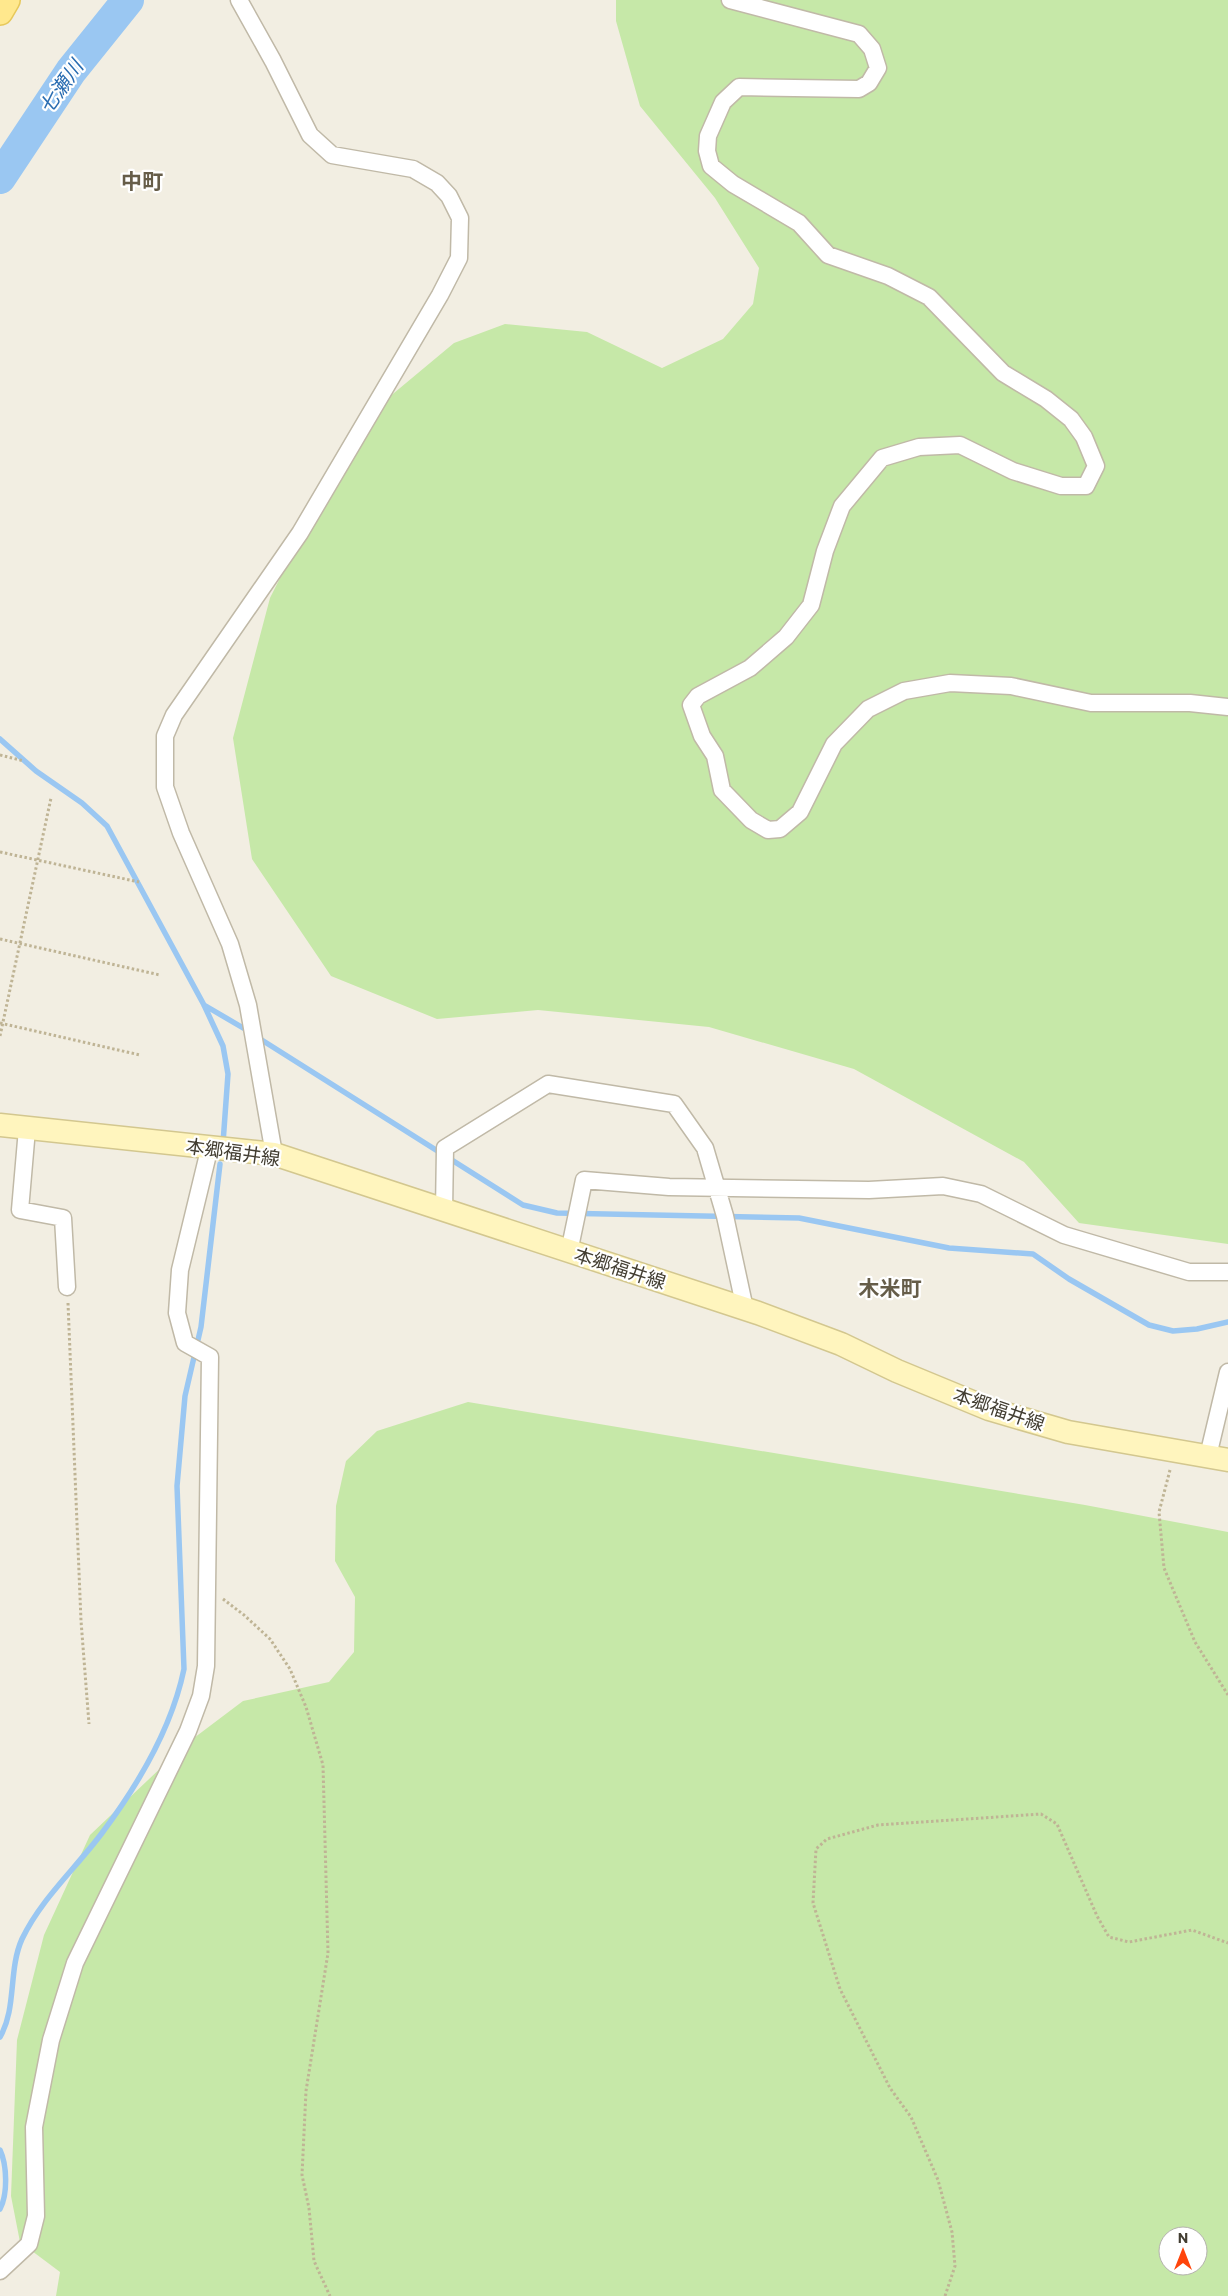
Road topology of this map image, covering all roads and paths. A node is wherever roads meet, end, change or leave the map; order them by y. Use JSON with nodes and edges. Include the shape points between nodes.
{"nodes":[{"id":1,"x":7,"y":0,"type":"edge"},
{"id":2,"x":239,"y":0,"type":"edge"},
{"id":3,"x":730,"y":0,"type":"edge"},
{"id":4,"x":0,"y":12,"type":"edge"},
{"id":5,"x":1228,"y":708,"type":"edge"},
{"id":6,"x":0,"y":755,"type":"edge"},
{"id":7,"x":24,"y":761,"type":"dead end"},
{"id":8,"x":51,"y":798,"type":"dead end"},
{"id":9,"x":0,"y":852,"type":"edge"},
{"id":10,"x":37,"y":860,"type":"junction"},
{"id":11,"x":139,"y":882,"type":"dead end"},
{"id":12,"x":0,"y":939,"type":"edge"},
{"id":13,"x":19,"y":943,"type":"junction"},
{"id":14,"x":160,"y":975,"type":"dead end"},
{"id":15,"x":2,"y":1023,"type":"edge"},
{"id":16,"x":0,"y":1036,"type":"edge"},
{"id":17,"x":140,"y":1055,"type":"dead end"},
{"id":18,"x":0,"y":1125,"type":"edge"},
{"id":19,"x":27,"y":1129,"type":"junction"},
{"id":20,"x":210,"y":1146,"type":"junction"},
{"id":21,"x":274,"y":1154,"type":"junction"},
{"id":22,"x":716,"y":1186,"type":"junction"},
{"id":23,"x":444,"y":1211,"type":"junction"},
{"id":24,"x":569,"y":1252,"type":"junction"},
{"id":25,"x":1228,"y":1272,"type":"edge"},
{"id":26,"x":67,"y":1287,"type":"joint"},
{"id":27,"x":745,"y":1309,"type":"junction"},
{"id":28,"x":1228,"y":1372,"type":"edge"},
{"id":29,"x":1176,"y":1450,"type":"junction"},
{"id":30,"x":1218,"y":1458,"type":"edge"},
{"id":31,"x":208,"y":1589,"type":"junction"},
{"id":32,"x":1228,"y":1695,"type":"edge"},
{"id":33,"x":89,"y":1724,"type":"dead end"},
{"id":34,"x":1228,"y":1943,"type":"edge"},
{"id":35,"x":0,"y":2271,"type":"edge"},
{"id":36,"x":330,"y":2296,"type":"edge"},
{"id":37,"x":945,"y":2296,"type":"edge"}],
"edges":[{"from":1,"to":4,"type":"main road"},
{"from":2,"to":21,"type":"street","via":[[310,135],[332,155],[413,169],[437,183],[460,218],[459,258],[440,295],[300,532],[174,715],[166,736],[166,787],[181,833],[230,944],[248,1004]]},
{"from":3,"to":5,"type":"street","via":[[859,34],[872,49],[878,68],[869,83],[859,89],[739,87],[723,102],[708,136],[711,166],[734,184],[799,223],[828,256],[888,276],[929,297],[1003,373],[1046,399],[1071,419],[1084,437],[1096,466],[1086,486],[1061,486],[1012,471],[960,445],[919,447],[882,458],[842,506],[825,551],[811,605],[786,637],[750,668],[698,696],[691,705],[702,736],[714,756],[722,790],[752,820],[768,830],[780,829],[800,812],[834,744],[868,709],[904,691],[950,683],[1011,686],[1091,703],[1190,702]]},
{"from":6,"to":7,"type":"path"},
{"from":8,"to":10,"type":"path"},
{"from":9,"to":10,"type":"path"},
{"from":10,"to":11,"type":"path"},
{"from":10,"to":13,"type":"path"},
{"from":12,"to":13,"type":"path"},
{"from":13,"to":14,"type":"path"},
{"from":13,"to":15,"type":"path"},
{"from":15,"to":16,"type":"path"},
{"from":15,"to":17,"type":"path"},
{"from":18,"to":19,"type":"main road","name":"本郷福井線"},
{"from":19,"to":20,"type":"main road","name":"本郷福井線"},
{"from":19,"to":26,"type":"street","via":[[20,1210],[63,1218]]},
{"from":20,"to":21,"type":"main road","name":"本郷福井線"},
{"from":20,"to":31,"type":"street","via":[[180,1270],[177,1313],[185,1343],[210,1358]]},
{"from":21,"to":23,"type":"main road","name":"本郷福井線"},
{"from":22,"to":23,"type":"street","via":[[705,1148],[674,1104],[548,1084],[445,1148]]},
{"from":22,"to":24,"type":"street","via":[[669,1187],[584,1180]]},
{"from":22,"to":25,"type":"street","via":[[869,1190],[943,1186],[981,1194],[1064,1234],[1189,1272]]},
{"from":22,"to":27,"type":"street"},
{"from":23,"to":24,"type":"main road","name":"本郷福井線"},
{"from":24,"to":27,"type":"main road","name":"本郷福井線"},
{"from":26,"to":33,"type":"path","via":[[80,1621]]},
{"from":27,"to":29,"type":"main road","name":"本郷福井線","via":[[841,1344],[989,1409],[1068,1432]]},
{"from":28,"to":30,"type":"street"},
{"from":29,"to":30,"type":"main road","name":"本郷福井線"},
{"from":29,"to":32,"type":"path","via":[[1159,1512],[1164,1568],[1195,1642]]},
{"from":31,"to":35,"type":"street","via":[[206,1666],[201,1696],[188,1731],[75,1963],[51,2040],[34,2128],[36,2216],[28,2244]]},
{"from":31,"to":36,"type":"path","via":[[244,1614],[270,1638],[290,1669],[306,1707],[323,1765],[328,1953],[306,2091],[302,2175],[314,2261]]},
{"from":34,"to":37,"type":"path","via":[[1192,1930],[1129,1942],[1109,1938],[1057,1824],[1041,1814],[878,1825],[827,1838],[816,1848],[813,1904],[840,1989],[890,2088],[911,2117],[938,2180],[952,2232],[955,2266]]}]}
